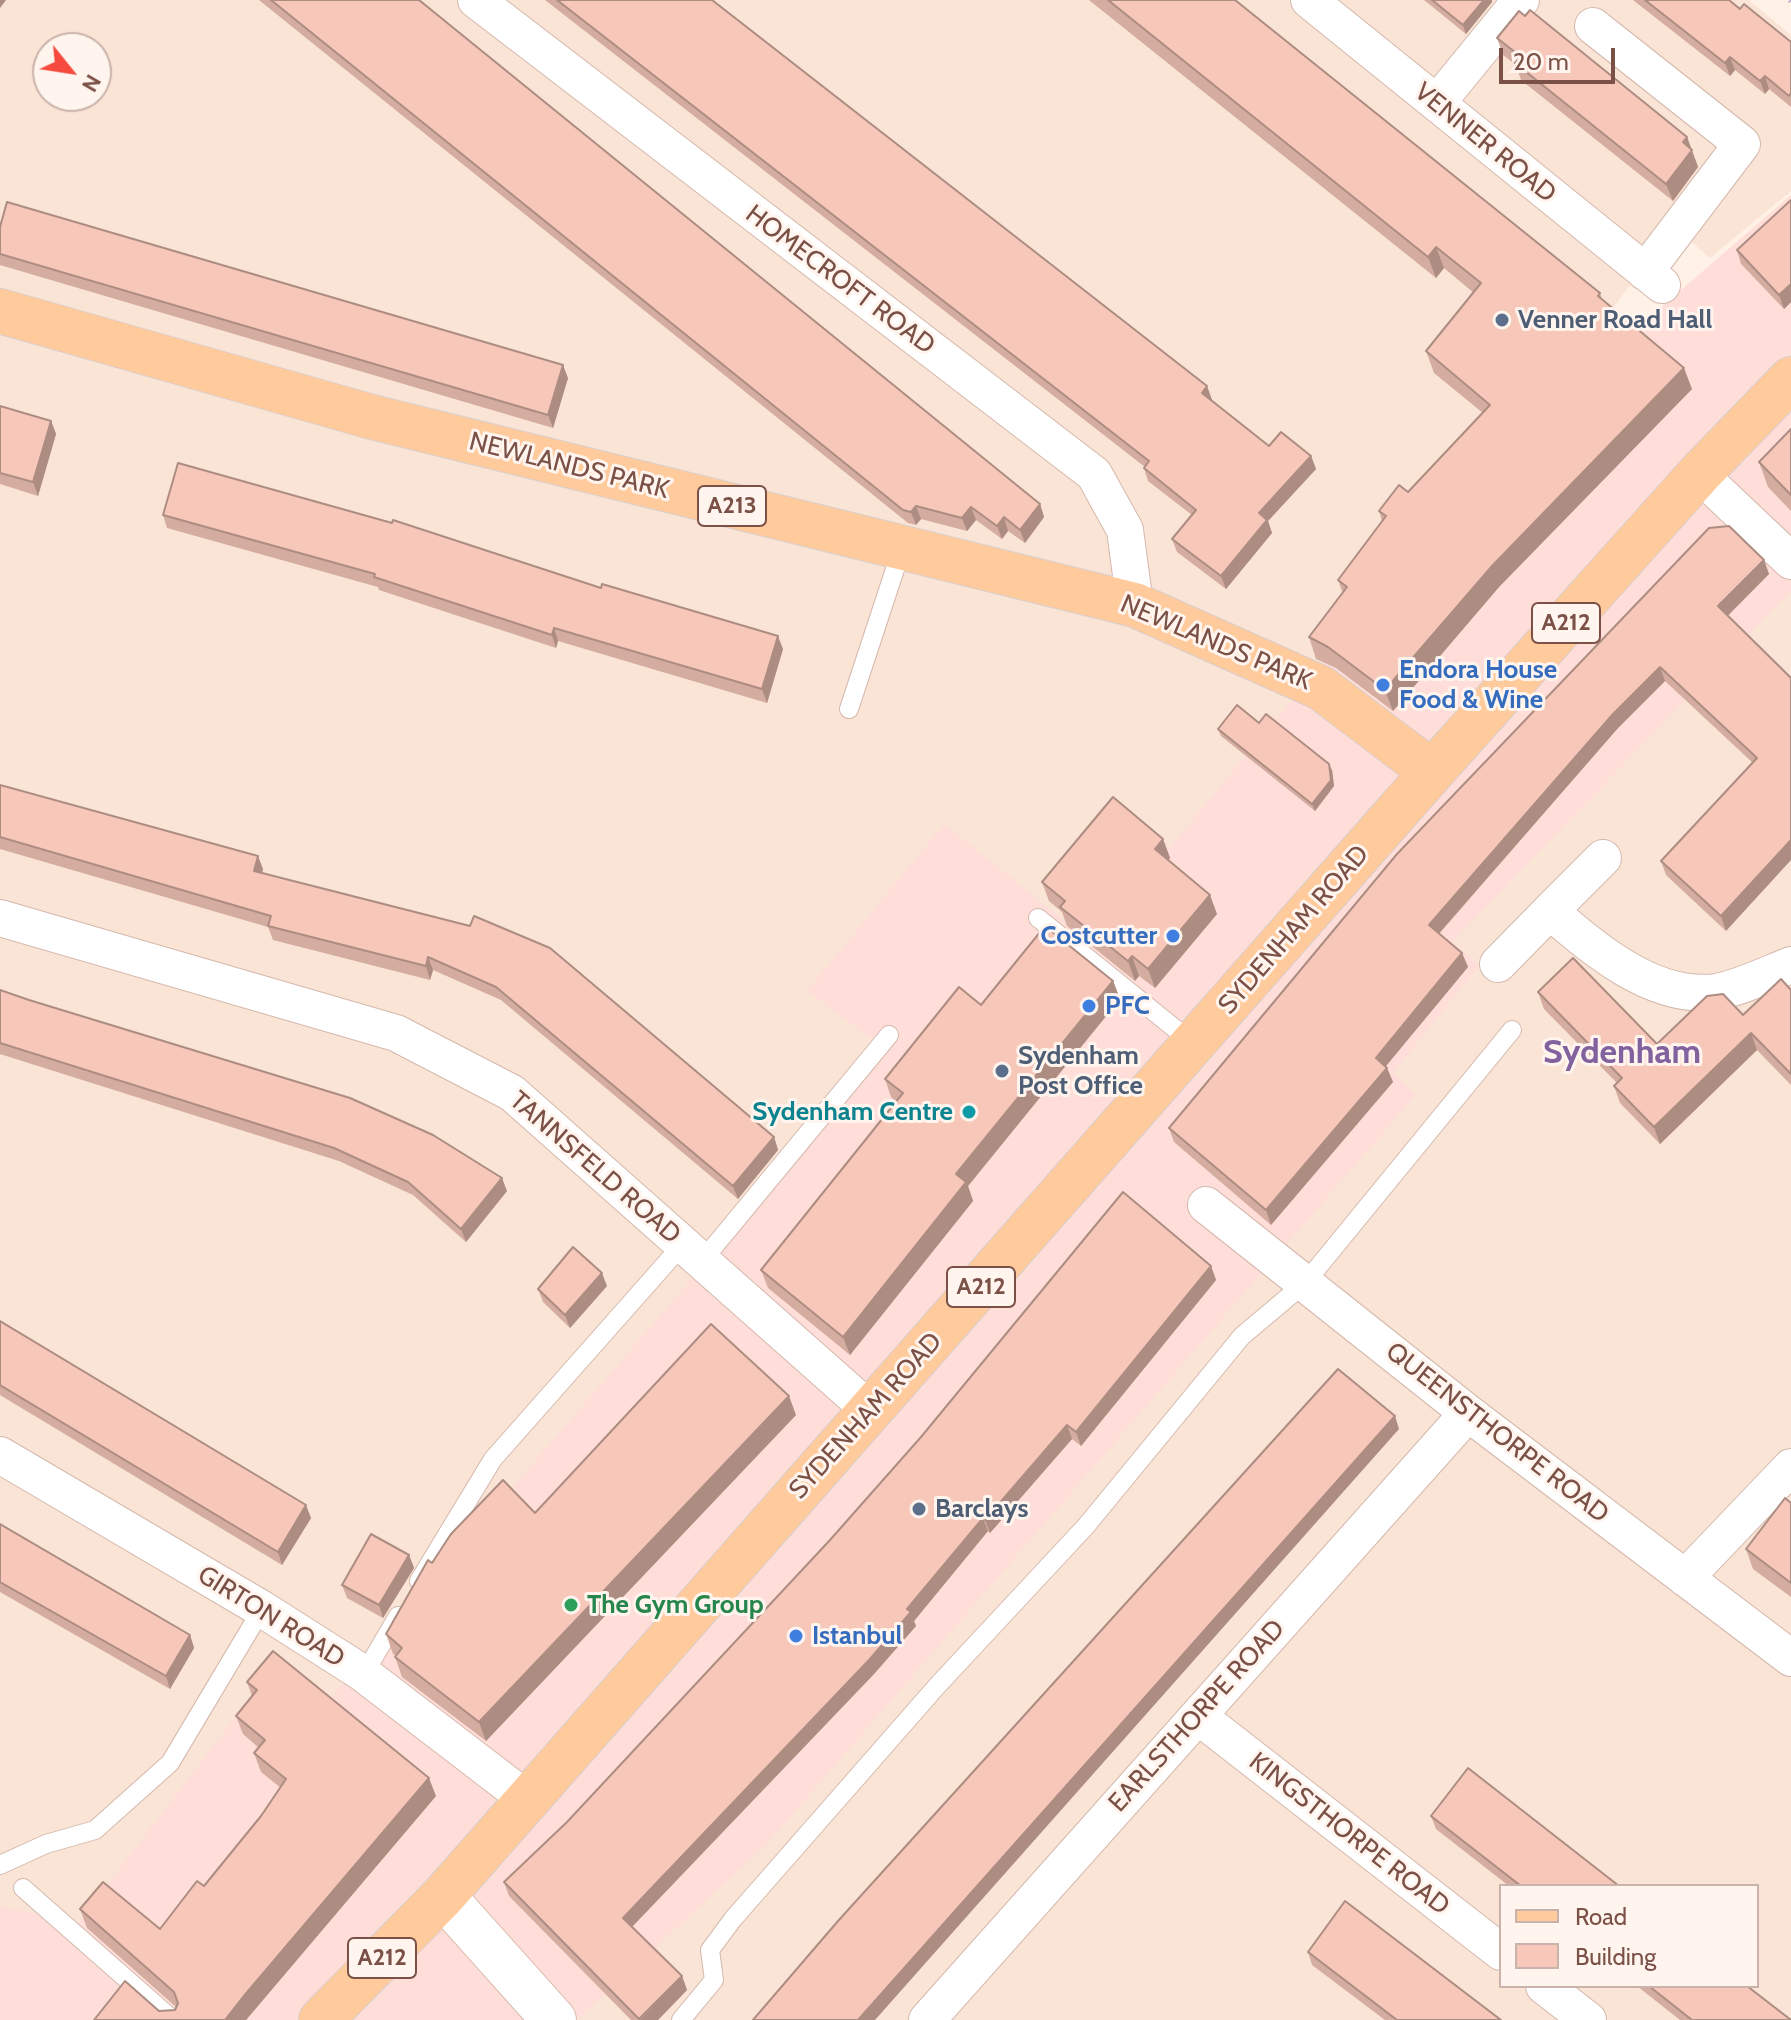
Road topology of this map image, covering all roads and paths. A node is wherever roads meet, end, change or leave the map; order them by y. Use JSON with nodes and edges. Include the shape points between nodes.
{"nodes":[{"id":1,"x":476,"y":0,"type":"edge"},
{"id":2,"x":1309,"y":0,"type":"edge"},
{"id":3,"x":1521,"y":0,"type":"edge"},
{"id":4,"x":1593,"y":26,"type":"dead end"},
{"id":5,"x":1437,"y":103,"type":"junction"},
{"id":6,"x":0,"y":311,"type":"edge"},
{"id":7,"x":1791,"y":379,"type":"edge"},
{"id":8,"x":1699,"y":474,"type":"junction"},
{"id":9,"x":902,"y":548,"type":"junction"},
{"id":10,"x":1791,"y":561,"type":"edge"},
{"id":11,"x":1135,"y":605,"type":"junction"},
{"id":12,"x":849,"y":709,"type":"dead end"},
{"id":13,"x":1432,"y":772,"type":"junction"},
{"id":14,"x":1603,"y":858,"type":"dead end"},
{"id":15,"x":1550,"y":911,"type":"junction"},
{"id":16,"x":0,"y":918,"type":"edge"},
{"id":17,"x":1038,"y":918,"type":"dead end"},
{"id":18,"x":1498,"y":964,"type":"dead end"},
{"id":19,"x":1791,"y":965,"type":"edge"},
{"id":20,"x":1512,"y":1030,"type":"dead end"},
{"id":21,"x":889,"y":1035,"type":"dead end"},
{"id":22,"x":1194,"y":1044,"type":"junction"},
{"id":23,"x":1206,"y":1205,"type":"dead end"},
{"id":24,"x":692,"y":1252,"type":"junction"},
{"id":25,"x":1305,"y":1283,"type":"junction"},
{"id":26,"x":871,"y":1411,"type":"junction"},
{"id":27,"x":1468,"y":1413,"type":"junction"},
{"id":28,"x":0,"y":1455,"type":"edge"},
{"id":29,"x":1791,"y":1467,"type":"edge"},
{"id":30,"x":1685,"y":1578,"type":"junction"},
{"id":31,"x":262,"y":1609,"type":"junction"},
{"id":32,"x":1791,"y":1658,"type":"edge"},
{"id":33,"x":364,"y":1674,"type":"junction"},
{"id":34,"x":1198,"y":1716,"type":"junction"},
{"id":35,"x":528,"y":1800,"type":"junction"},
{"id":36,"x":0,"y":1865,"type":"edge"},
{"id":37,"x":23,"y":1888,"type":"dead end"},
{"id":38,"x":443,"y":1896,"type":"junction"},
{"id":39,"x":1499,"y":1950,"type":"edge"},
{"id":40,"x":1547,"y":1988,"type":"edge"},
{"id":41,"x":932,"y":2018,"type":"edge"},
{"id":42,"x":173,"y":2020,"type":"edge"},
{"id":43,"x":321,"y":2020,"type":"edge"},
{"id":44,"x":554,"y":2020,"type":"edge"},
{"id":45,"x":681,"y":2020,"type":"edge"},
{"id":46,"x":1588,"y":2020,"type":"edge"}],
"edges":[{"from":1,"to":11,"type":"street","name":"HOMECROFT ROAD","via":[[1094,474],[1125,530]]},
{"from":2,"to":5,"type":"street","name":"VENNER ROAD"},
{"from":3,"to":5,"type":"street"},
{"from":4,"to":5,"type":"street","name":"VENNER ROAD","via":[[1742,144],[1653,278]]},
{"from":6,"to":9,"type":"main road","name":"NEWLANDS PARK","number":"A213","via":[[372,417]]},
{"from":7,"to":8,"type":"main road","name":"SYDENHAM ROAD","number":"A212"},
{"from":8,"to":10,"type":"street"},
{"from":8,"to":13,"type":"main road","name":"SYDENHAM ROAD","number":"A212"},
{"from":9,"to":11,"type":"main road","name":"NEWLANDS PARK","number":"A213"},
{"from":9,"to":12,"type":"lane"},
{"from":11,"to":13,"type":"main road","name":"NEWLANDS PARK","number":"A213","via":[[1321,688]]},
{"from":13,"to":22,"type":"main road","name":"SYDENHAM ROAD","number":"A212"},
{"from":14,"to":15,"type":"street"},
{"from":15,"to":18,"type":"street"},
{"from":15,"to":19,"type":"street","via":[[1585,942],[1639,976],[1681,992],[1717,992]]},
{"from":16,"to":24,"type":"street","name":"TANNSFELD ROAD","via":[[396,1033],[512,1093]]},
{"from":17,"to":22,"type":"lane"},
{"from":20,"to":25,"type":"lane"},
{"from":21,"to":24,"type":"lane"},
{"from":22,"to":26,"type":"main road","name":"SYDENHAM ROAD","number":"A212"},
{"from":23,"to":25,"type":"street","name":"QUEENSTHORPE ROAD"},
{"from":24,"to":26,"type":"street","name":"TANNSFELD ROAD"},
{"from":24,"to":33,"type":"lane","via":[[493,1459]]},
{"from":25,"to":27,"type":"street","name":"QUEENSTHORPE ROAD"},
{"from":25,"to":45,"type":"lane","via":[[1242,1336],[1086,1526],[733,1919],[710,1950],[714,1980]]},
{"from":26,"to":35,"type":"main road","name":"SYDENHAM ROAD","number":"A212"},
{"from":27,"to":30,"type":"street","name":"QUEENSTHORPE ROAD"},
{"from":27,"to":34,"type":"street","name":"EARLSTHORPE ROAD"},
{"from":28,"to":31,"type":"street","name":"GIRTON ROAD"},
{"from":29,"to":30,"type":"street"},
{"from":30,"to":32,"type":"street","name":"QUEENSTHORPE ROAD"},
{"from":31,"to":33,"type":"street","name":"GIRTON ROAD"},
{"from":31,"to":36,"type":"lane","via":[[170,1763],[95,1830]]},
{"from":33,"to":35,"type":"street","name":"GIRTON ROAD"},
{"from":34,"to":39,"type":"street","name":"KINGSTHORPE ROAD"},
{"from":34,"to":41,"type":"street","name":"EARLSTHORPE ROAD"},
{"from":35,"to":38,"type":"main road","name":"SYDENHAM ROAD","number":"A212"},
{"from":37,"to":42,"type":"lane"},
{"from":38,"to":43,"type":"main road","name":"SYDENHAM ROAD","number":"A212"},
{"from":38,"to":44,"type":"street"},
{"from":40,"to":46,"type":"street"}]}
